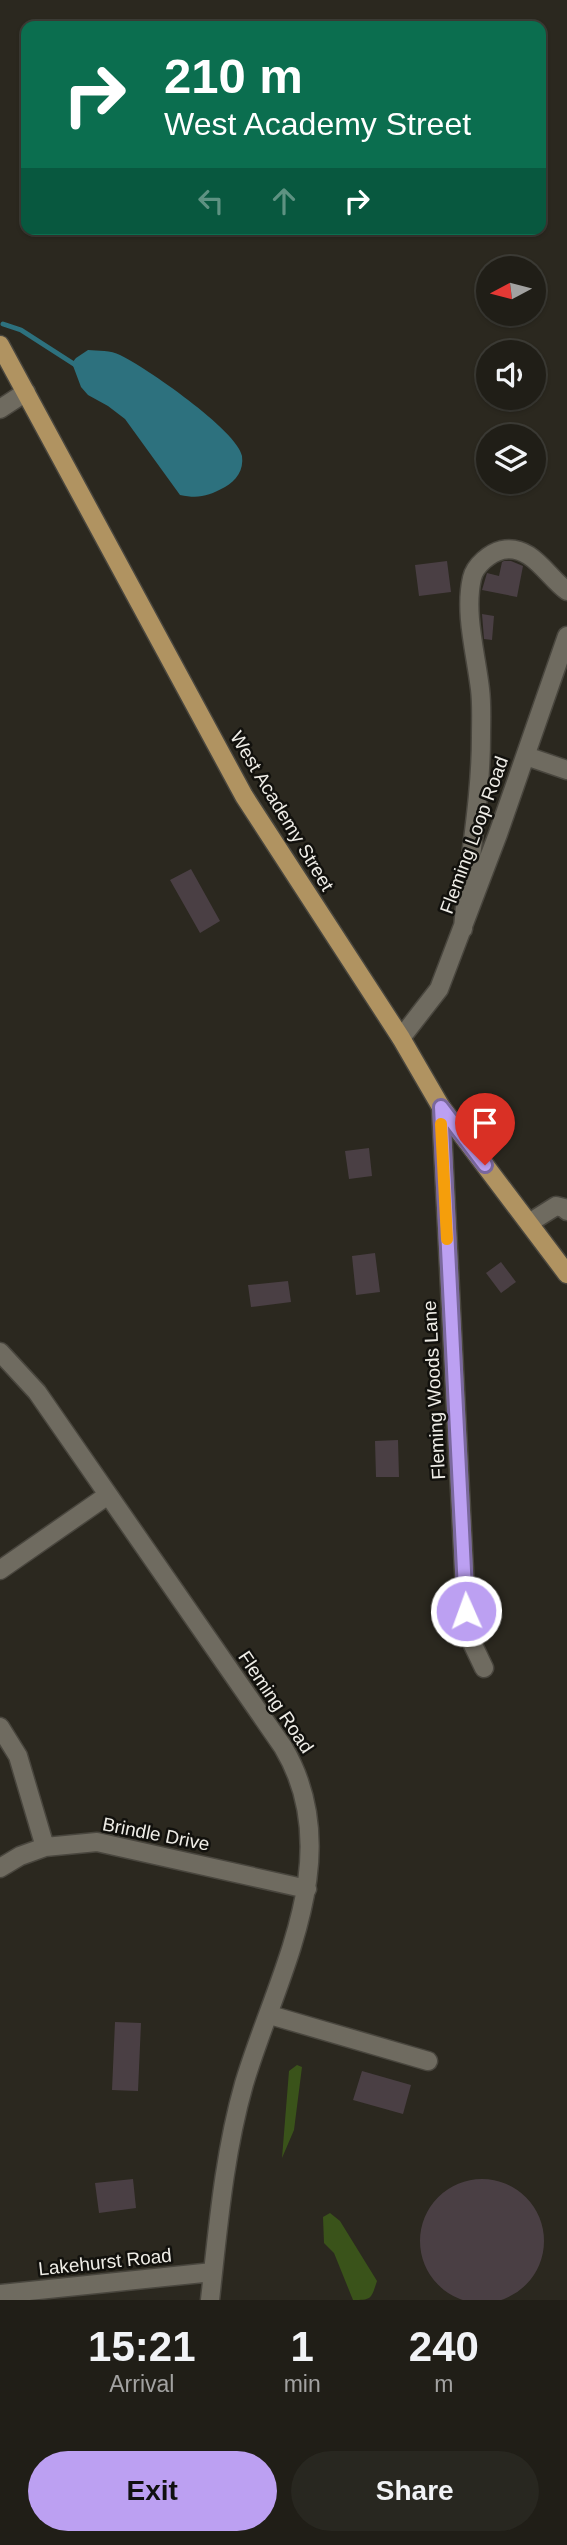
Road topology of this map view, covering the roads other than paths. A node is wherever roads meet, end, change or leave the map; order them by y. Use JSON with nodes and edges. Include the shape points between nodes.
{"nodes":[{"id":1,"x":0,"y":345,"type":"edge"},
{"id":2,"x":26,"y":392,"type":"junction"},
{"id":3,"x":0,"y":409,"type":"edge"},
{"id":4,"x":567,"y":592,"type":"edge"},
{"id":5,"x":567,"y":636,"type":"edge"},
{"id":6,"x":526,"y":756,"type":"junction"},
{"id":7,"x":567,"y":770,"type":"edge"},
{"id":8,"x":463,"y":929,"type":"junction"},
{"id":9,"x":401,"y":1038,"type":"junction"},
{"id":10,"x":441,"y":1107,"type":"junction"},
{"id":11,"x":567,"y":1211,"type":"edge"},
{"id":12,"x":529,"y":1223,"type":"junction"},
{"id":13,"x":567,"y":1274,"type":"edge"},
{"id":14,"x":0,"y":1352,"type":"edge"},
{"id":15,"x":108,"y":1494,"type":"junction"},
{"id":16,"x":0,"y":1570,"type":"edge"},
{"id":17,"x":484,"y":1668,"type":"dead end"},
{"id":18,"x":0,"y":1727,"type":"edge"},
{"id":19,"x":45,"y":1847,"type":"junction"},
{"id":20,"x":0,"y":1868,"type":"edge"},
{"id":21,"x":307,"y":1889,"type":"junction"},
{"id":22,"x":270,"y":2015,"type":"junction"},
{"id":23,"x":428,"y":2061,"type":"dead end"},
{"id":24,"x":213,"y":2272,"type":"junction"},
{"id":25,"x":0,"y":2294,"type":"edge"},
{"id":26,"x":210,"y":2300,"type":"edge"}],
"edges":[{"from":1,"to":2,"type":"main road","name":"West Academy Street"},
{"from":2,"to":3,"type":"street"},
{"from":2,"to":9,"type":"main road","name":"West Academy Street","via":[[244,796]]},
{"from":4,"to":8,"type":"street","via":[[531,556],[517,550],[502,550],[484,560],[473,574],[469,600],[481,742]]},
{"from":5,"to":6,"type":"street","name":"Fleming Loop Road"},
{"from":6,"to":7,"type":"street"},
{"from":6,"to":8,"type":"street","name":"Fleming Loop Road"},
{"from":8,"to":9,"type":"street","name":"Fleming Loop Road","via":[[439,989]]},
{"from":9,"to":10,"type":"main road","name":"West Academy Street"},
{"from":10,"to":12,"type":"main road","name":"West Academy Street"},
{"from":10,"to":17,"type":"street","name":"Fleming Woods Lane","via":[[466,1611],[473,1645]]},
{"from":11,"to":12,"type":"street","via":[[556,1206]]},
{"from":12,"to":13,"type":"main road","name":"West Academy Street"},
{"from":14,"to":15,"type":"street","name":"Fleming Road","via":[[37,1392]]},
{"from":15,"to":16,"type":"street"},
{"from":15,"to":21,"type":"street","name":"Fleming Road","via":[[296,1768],[310,1817]]},
{"from":18,"to":19,"type":"street","via":[[18,1756]]},
{"from":19,"to":20,"type":"street","name":"Brindle Drive"},
{"from":19,"to":21,"type":"street","name":"Brindle Drive","via":[[97,1842]]},
{"from":21,"to":22,"type":"street","name":"Fleming Road"},
{"from":22,"to":23,"type":"street"},
{"from":22,"to":24,"type":"street","name":"Fleming Road","via":[[244,2084],[223,2181]]},
{"from":24,"to":25,"type":"street","name":"Lakehurst Road"},
{"from":24,"to":26,"type":"street","name":"Fleming Road"}]}
